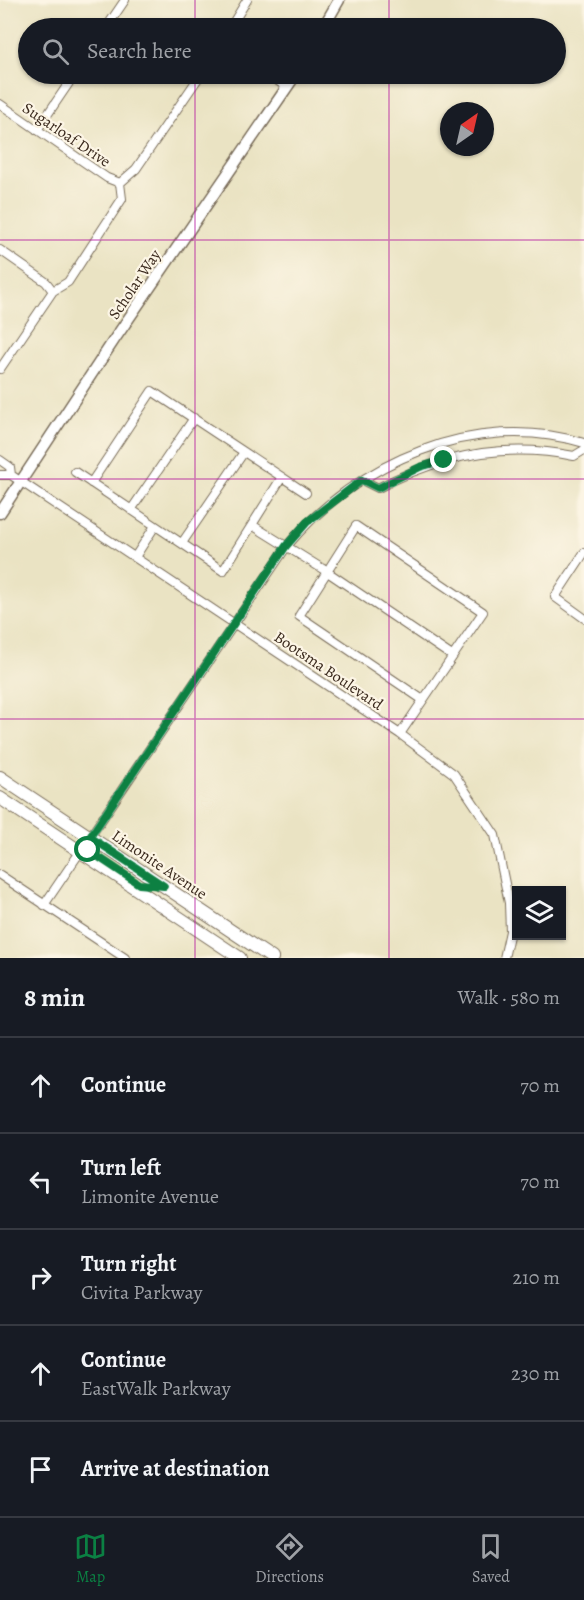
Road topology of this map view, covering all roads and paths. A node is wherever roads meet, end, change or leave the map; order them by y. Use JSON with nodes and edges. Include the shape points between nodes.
{"nodes":[{"id":1,"x":125,"y":0,"type":"edge"},
{"id":2,"x":247,"y":0,"type":"edge"},
{"id":3,"x":339,"y":0,"type":"edge"},
{"id":4,"x":113,"y":18,"type":"edge"},
{"id":5,"x":236,"y":18,"type":"edge"},
{"id":6,"x":329,"y":18,"type":"edge"},
{"id":7,"x":68,"y":84,"type":"edge"},
{"id":8,"x":194,"y":84,"type":"edge"},
{"id":9,"x":282,"y":84,"type":"edge"},
{"id":10,"x":288,"y":84,"type":"edge"},
{"id":11,"x":287,"y":87,"type":"junction"},
{"id":12,"x":0,"y":104,"type":"edge"},
{"id":13,"x":37,"y":130,"type":"junction"},
{"id":14,"x":120,"y":183,"type":"junction"},
{"id":15,"x":0,"y":250,"type":"edge"},
{"id":16,"x":53,"y":291,"type":"junction"},
{"id":17,"x":0,"y":369,"type":"edge"},
{"id":18,"x":194,"y":418,"type":"junction"},
{"id":19,"x":584,"y":443,"type":"edge"},
{"id":20,"x":584,"y":450,"type":"edge"},
{"id":21,"x":244,"y":452,"type":"junction"},
{"id":22,"x":0,"y":460,"type":"edge"},
{"id":23,"x":75,"y":472,"type":"dead end"},
{"id":24,"x":0,"y":475,"type":"edge"},
{"id":25,"x":282,"y":477,"type":"junction"},
{"id":26,"x":16,"y":479,"type":"junction"},
{"id":27,"x":362,"y":480,"type":"junction"},
{"id":28,"x":91,"y":483,"type":"junction"},
{"id":29,"x":306,"y":493,"type":"dead end"},
{"id":30,"x":131,"y":510,"type":"junction"},
{"id":31,"x":0,"y":513,"type":"edge"},
{"id":32,"x":252,"y":525,"type":"junction"},
{"id":33,"x":155,"y":526,"type":"junction"},
{"id":34,"x":182,"y":543,"type":"junction"},
{"id":35,"x":286,"y":546,"type":"junction"},
{"id":36,"x":584,"y":553,"type":"edge"},
{"id":37,"x":135,"y":557,"type":"junction"},
{"id":38,"x":581,"y":565,"type":"edge"},
{"id":39,"x":326,"y":571,"type":"junction"},
{"id":40,"x":584,"y":618,"type":"edge"},
{"id":41,"x":233,"y":622,"type":"junction"},
{"id":42,"x":452,"y":656,"type":"junction"},
{"id":43,"x":423,"y":700,"type":"junction"},
{"id":44,"x":400,"y":734,"type":"junction"},
{"id":45,"x":0,"y":777,"type":"edge"},
{"id":46,"x":0,"y":798,"type":"edge"},
{"id":47,"x":90,"y":837,"type":"junction"},
{"id":48,"x":80,"y":852,"type":"junction"},
{"id":49,"x":0,"y":875,"type":"edge"},
{"id":50,"x":164,"y":886,"type":"junction"},
{"id":51,"x":44,"y":905,"type":"junction"},
{"id":52,"x":125,"y":958,"type":"edge"},
{"id":53,"x":240,"y":958,"type":"edge"},
{"id":54,"x":272,"y":958,"type":"edge"},
{"id":55,"x":504,"y":958,"type":"edge"}],
"edges":[{"from":1,"to":4,"type":"street"},
{"from":2,"to":5,"type":"street"},
{"from":3,"to":6,"type":"street"},
{"from":7,"to":13,"type":"street"},
{"from":8,"to":14,"type":"street","via":[[136,169]]},
{"from":9,"to":11,"type":"street"},
{"from":10,"to":11,"type":"street","name":"Scholar Way"},
{"from":11,"to":26,"type":"street","name":"Scholar Way"},
{"from":12,"to":13,"type":"street","name":"Sugarloaf Drive"},
{"from":13,"to":14,"type":"street","name":"Sugarloaf Drive"},
{"from":14,"to":16,"type":"street","via":[[120,202],[68,282]]},
{"from":15,"to":16,"type":"street"},
{"from":16,"to":17,"type":"street"},
{"from":18,"to":21,"type":"street"},
{"from":18,"to":28,"type":"street","via":[[152,391]]},
{"from":18,"to":30,"type":"street"},
{"from":19,"to":27,"type":"street","via":[[527,433],[483,435],[433,446]]},
{"from":20,"to":27,"type":"street","via":[[574,456],[518,449],[481,452],[420,467],[378,488]]},
{"from":21,"to":25,"type":"street"},
{"from":21,"to":34,"type":"street"},
{"from":22,"to":26,"type":"street","via":[[10,467]]},
{"from":23,"to":28,"type":"street"},
{"from":24,"to":26,"type":"street"},
{"from":25,"to":29,"type":"street"},
{"from":25,"to":32,"type":"street"},
{"from":26,"to":31,"type":"street","name":"Scholar Way"},
{"from":26,"to":37,"type":"street","name":"Bootsma Boulevard"},
{"from":27,"to":35,"type":"street","via":[[307,522]]},
{"from":28,"to":30,"type":"street"},
{"from":30,"to":33,"type":"street"},
{"from":32,"to":34,"type":"street","via":[[223,571]]},
{"from":32,"to":35,"type":"street"},
{"from":33,"to":34,"type":"street"},
{"from":33,"to":37,"type":"street"},
{"from":35,"to":39,"type":"street"},
{"from":35,"to":41,"type":"street"},
{"from":36,"to":38,"type":"street"},
{"from":37,"to":41,"type":"street","name":"Bootsma Boulevard"},
{"from":38,"to":40,"type":"street","via":[[555,597]]},
{"from":39,"to":42,"type":"street"},
{"from":39,"to":42,"type":"street","via":[[356,526],[483,612]]},
{"from":39,"to":43,"type":"street","via":[[299,616]]},
{"from":41,"to":44,"type":"street","name":"Bootsma Boulevard"},
{"from":41,"to":47,"type":"street"},
{"from":42,"to":43,"type":"street"},
{"from":43,"to":44,"type":"street"},
{"from":44,"to":55,"type":"street","name":"Bootsma Boulevard","via":[[454,774],[495,836],[509,903],[510,932]]},
{"from":45,"to":47,"type":"main road","name":"Limonite Avenue"},
{"from":46,"to":48,"type":"main road","name":"Limonite Avenue"},
{"from":47,"to":50,"type":"main road","name":"Limonite Avenue"},
{"from":48,"to":50,"type":"main road","via":[[88,850],[139,884]]},
{"from":48,"to":51,"type":"street"},
{"from":48,"to":53,"type":"main road","name":"Limonite Avenue"},
{"from":49,"to":51,"type":"street"},
{"from":50,"to":54,"type":"main road","name":"Limonite Avenue"},
{"from":51,"to":52,"type":"street"}]}
